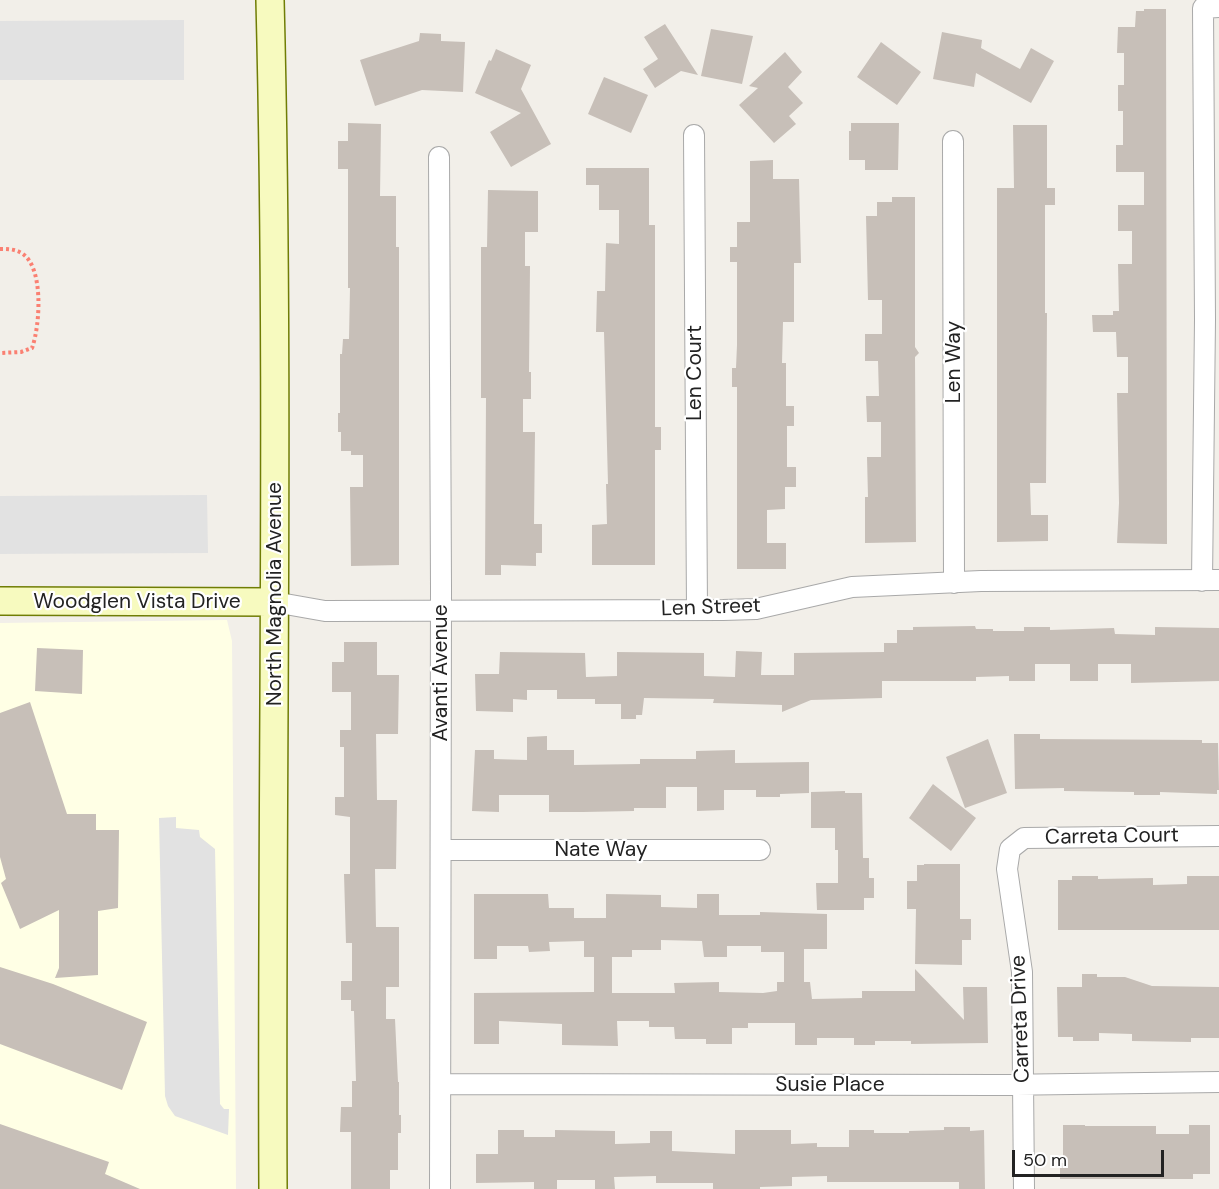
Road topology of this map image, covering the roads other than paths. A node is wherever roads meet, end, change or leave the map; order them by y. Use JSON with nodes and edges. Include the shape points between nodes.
{"nodes":[{"id":1,"x":270,"y":0,"type":"edge"},
{"id":2,"x":1211,"y":8,"type":"edge"},
{"id":3,"x":694,"y":135,"type":"dead end"},
{"id":4,"x":953,"y":141,"type":"dead end"},
{"id":5,"x":439,"y":157,"type":"dead end"},
{"id":6,"x":1212,"y":320,"type":"edge"},
{"id":7,"x":1210,"y":580,"type":"edge"},
{"id":8,"x":954,"y":583,"type":"junction"},
{"id":9,"x":0,"y":601,"type":"edge"},
{"id":10,"x":274,"y":602,"type":"junction"},
{"id":11,"x":441,"y":609,"type":"junction"},
{"id":12,"x":697,"y":610,"type":"junction"},
{"id":13,"x":1219,"y":836,"type":"edge"},
{"id":14,"x":1010,"y":849,"type":"joint"},
{"id":15,"x":441,"y":850,"type":"junction"},
{"id":16,"x":760,"y":850,"type":"dead end"},
{"id":17,"x":1219,"y":1082,"type":"edge"},
{"id":18,"x":441,"y":1084,"type":"junction"},
{"id":19,"x":1024,"y":1085,"type":"junction"},
{"id":20,"x":273,"y":1189,"type":"edge"},
{"id":21,"x":440,"y":1189,"type":"edge"},
{"id":22,"x":1024,"y":1189,"type":"edge"}],
"edges":[{"from":1,"to":10,"type":"main road","name":"North Magnolia Avenue"},
{"from":2,"to":6,"type":"street"},
{"from":3,"to":12,"type":"street","name":"Len Court"},
{"from":4,"to":8,"type":"street","name":"Len Way"},
{"from":5,"to":11,"type":"street","name":"Avanti Avenue"},
{"from":6,"to":7,"type":"street"},
{"from":7,"to":8,"type":"street","name":"Len Street"},
{"from":8,"to":12,"type":"street","name":"Len Street","via":[[852,587],[756,609]]},
{"from":9,"to":10,"type":"main road","name":"Woodglen Vista Drive"},
{"from":10,"to":11,"type":"street","name":"Len Street","via":[[325,611]]},
{"from":10,"to":20,"type":"main road","name":"North Magnolia Avenue"},
{"from":11,"to":12,"type":"street","name":"Len Street"},
{"from":11,"to":15,"type":"street","name":"Avanti Avenue"},
{"from":13,"to":14,"type":"street","name":"Carreta Court","via":[[1024,838]]},
{"from":14,"to":19,"type":"street","name":"Carreta Drive","via":[[1007,869],[1022,972]]},
{"from":15,"to":16,"type":"street","name":"Nate Way"},
{"from":15,"to":18,"type":"street","name":"Avanti Avenue"},
{"from":17,"to":19,"type":"street","name":"Susie Place"},
{"from":18,"to":19,"type":"street","name":"Susie Place"},
{"from":18,"to":21,"type":"street","name":"Avanti Avenue"},
{"from":19,"to":22,"type":"street","name":"Carreta Drive"}]}
